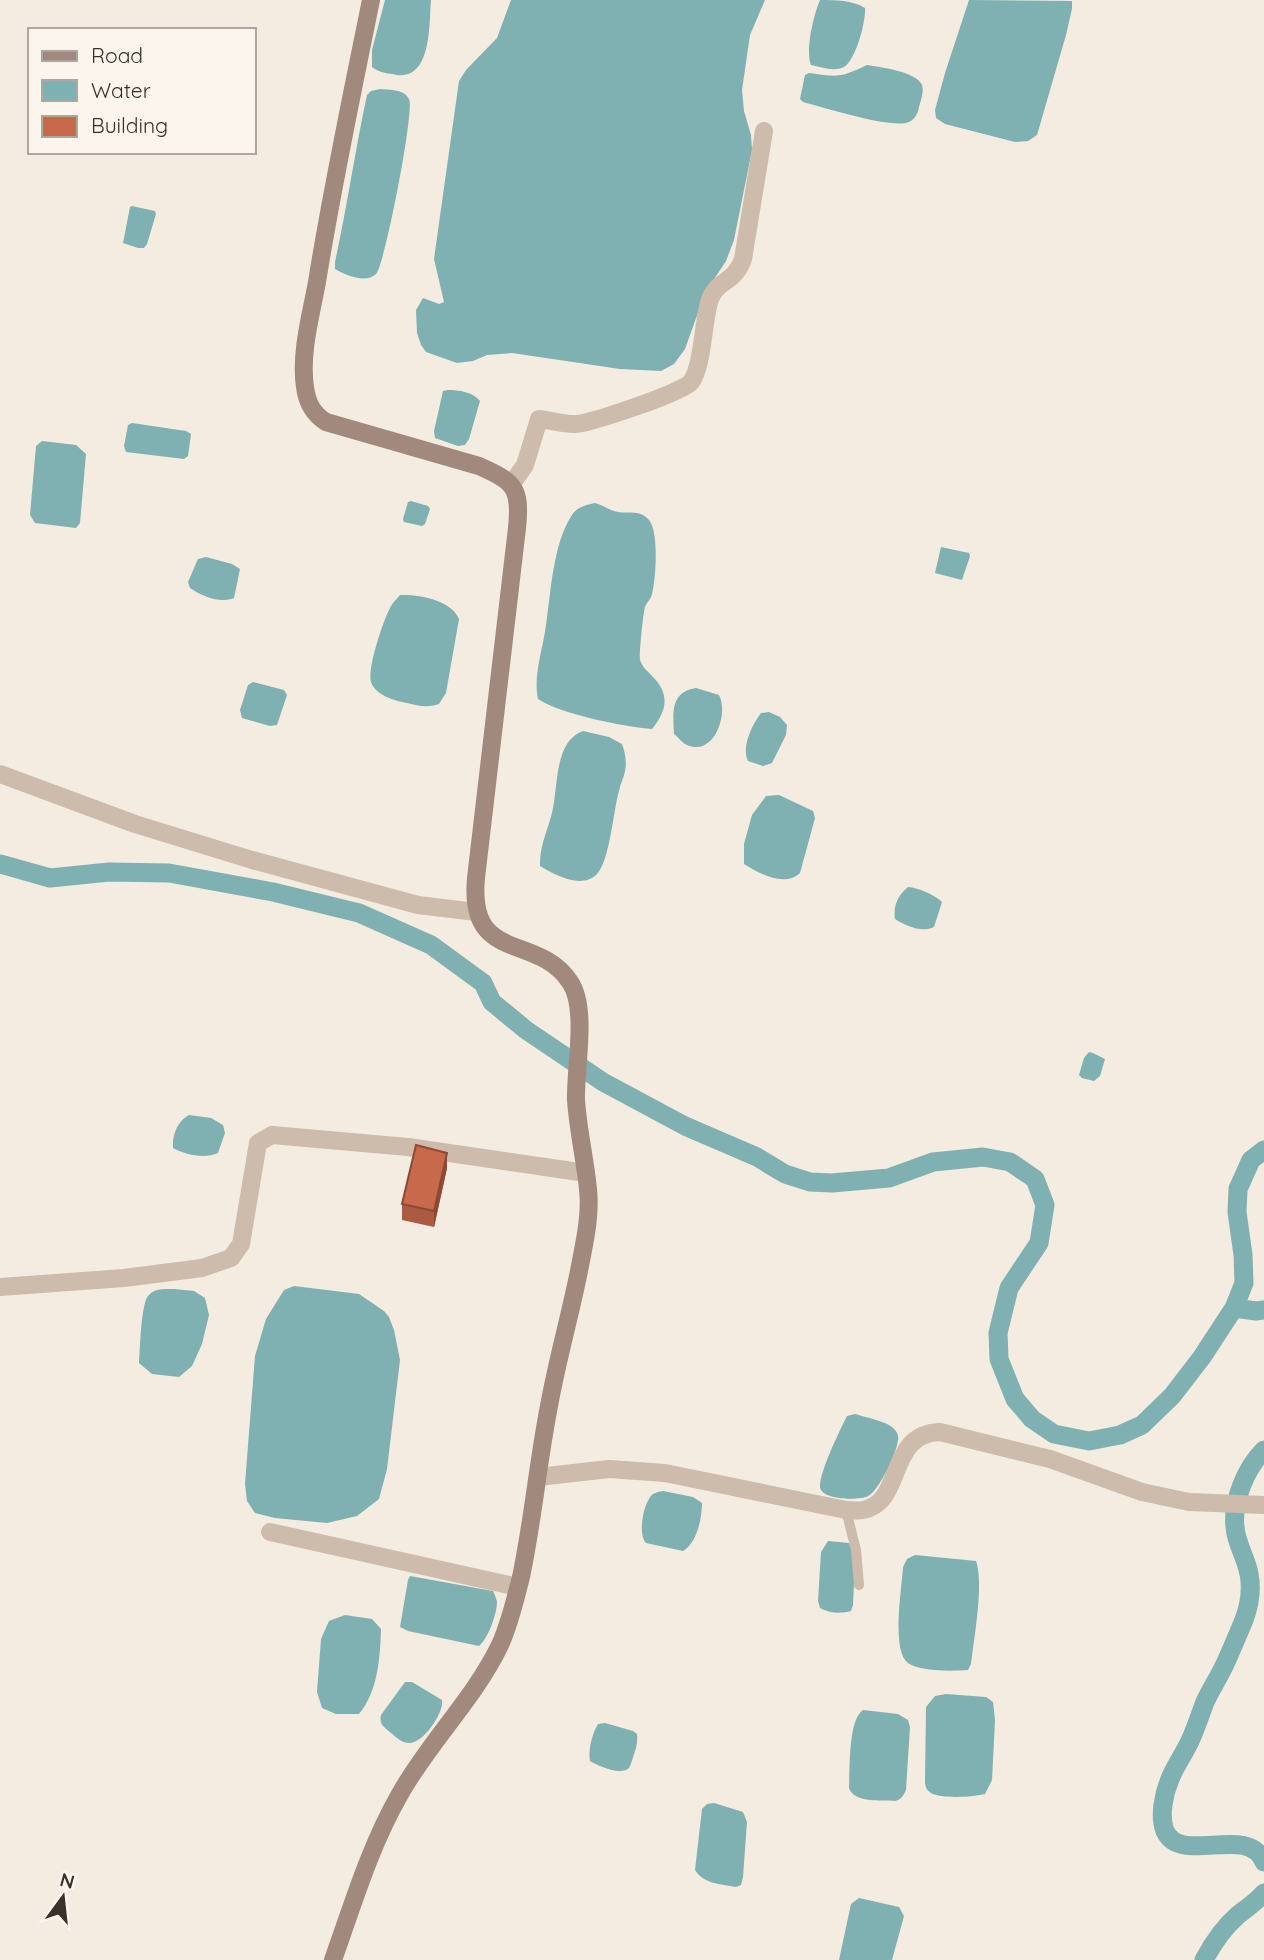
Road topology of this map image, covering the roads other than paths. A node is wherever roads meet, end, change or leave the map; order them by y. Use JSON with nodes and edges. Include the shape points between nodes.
{"nodes":[{"id":1,"x":371,"y":0,"type":"edge"},
{"id":2,"x":764,"y":131,"type":"dead end"},
{"id":3,"x":511,"y":485,"type":"junction"},
{"id":4,"x":0,"y":774,"type":"edge"},
{"id":5,"x":476,"y":912,"type":"junction"},
{"id":6,"x":586,"y":1173,"type":"junction"},
{"id":7,"x":0,"y":1287,"type":"edge"},
{"id":8,"x":538,"y":1478,"type":"junction"},
{"id":9,"x":1264,"y":1505,"type":"edge"},
{"id":10,"x":846,"y":1510,"type":"junction"},
{"id":11,"x":270,"y":1532,"type":"dead end"},
{"id":12,"x":859,"y":1585,"type":"dead end"},
{"id":13,"x":518,"y":1587,"type":"junction"},
{"id":14,"x":333,"y":1960,"type":"edge"}],
"edges":[{"from":1,"to":3,"type":"street","via":[[322,247],[304,374],[306,398],[326,422],[479,466]]},
{"from":2,"to":3,"type":"street","via":[[743,259],[736,273],[711,297],[690,384],[645,404],[576,424],[539,419],[525,465]]},
{"from":3,"to":5,"type":"street","via":[[519,513],[474,894]]},
{"from":4,"to":5,"type":"street","via":[[135,824],[252,860],[418,905]]},
{"from":5,"to":6,"type":"street","via":[[492,935],[562,972],[576,993],[576,1088]]},
{"from":6,"to":7,"type":"street","via":[[408,1147],[272,1135],[258,1143],[241,1244],[231,1258],[202,1268],[124,1278]]},
{"from":6,"to":8,"type":"street","via":[[587,1226],[549,1403]]},
{"from":8,"to":10,"type":"street","via":[[609,1469],[665,1473]]},
{"from":8,"to":13,"type":"street"},
{"from":9,"to":10,"type":"street","via":[[1189,1502],[1142,1492],[1050,1459],[940,1432],[915,1439],[877,1505],[862,1511]]},
{"from":10,"to":12,"type":"lane"},
{"from":11,"to":13,"type":"street"},
{"from":13,"to":14,"type":"street","via":[[499,1648],[389,1814]]}]}
